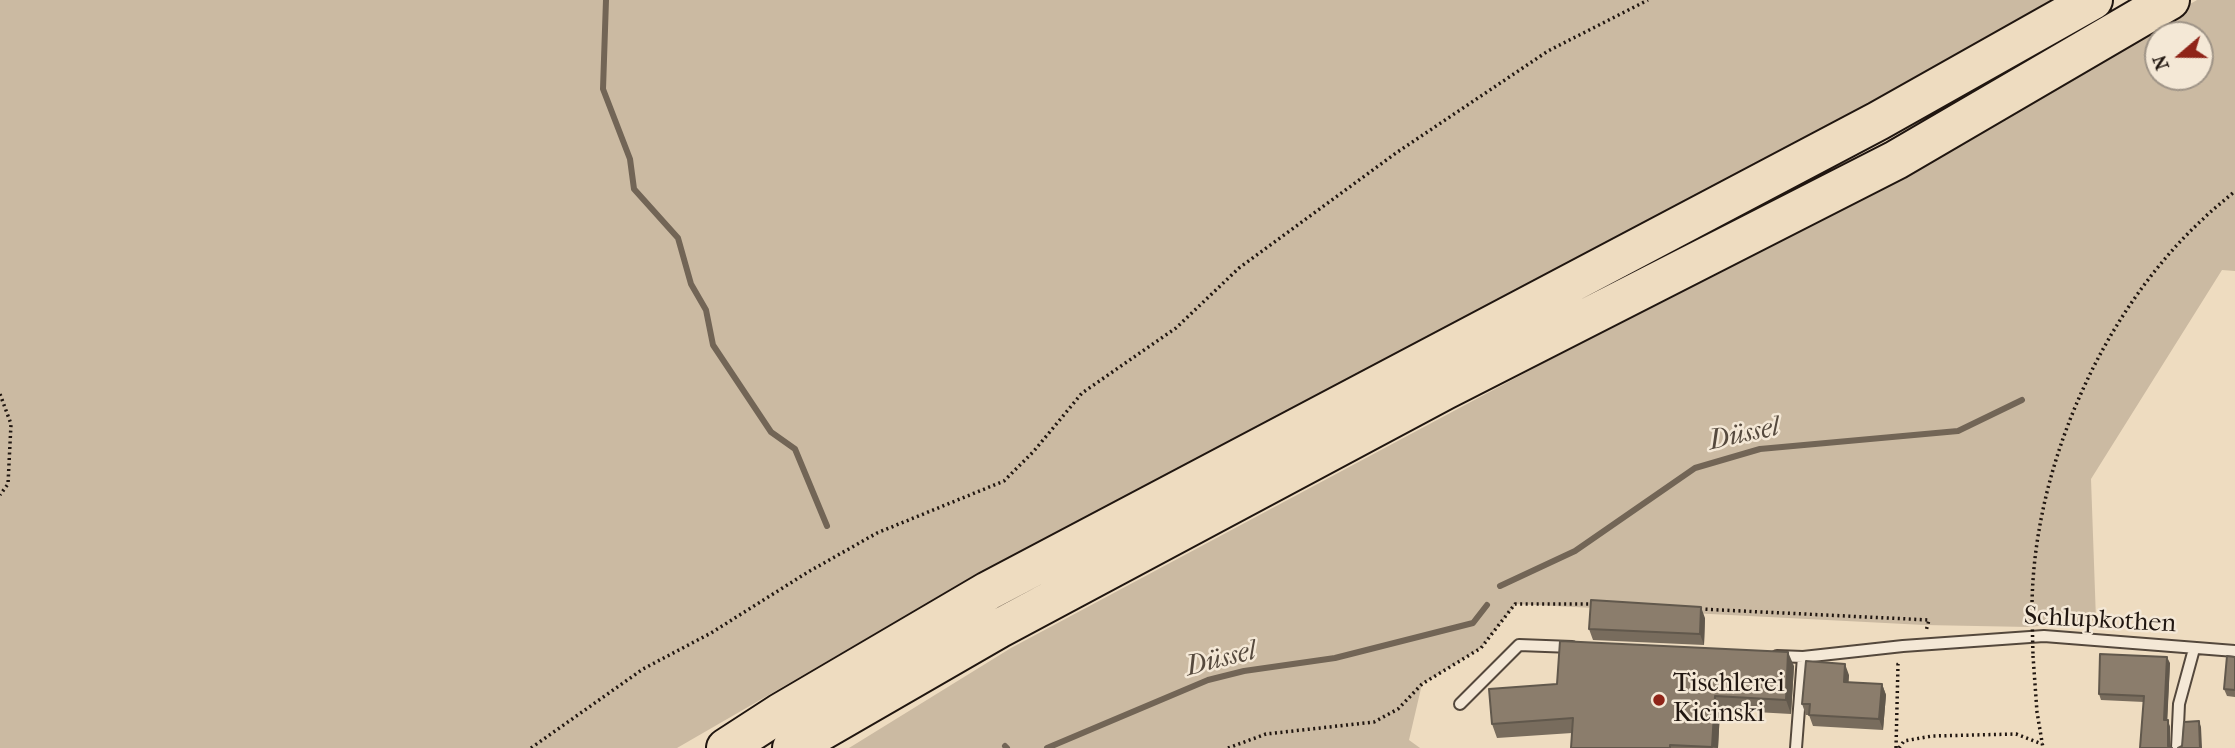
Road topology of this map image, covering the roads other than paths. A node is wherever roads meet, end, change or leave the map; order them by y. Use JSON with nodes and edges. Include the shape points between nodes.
{"nodes":[{"id":1,"x":2093,"y":0,"type":"edge"},
{"id":2,"x":2170,"y":0,"type":"edge"},
{"id":3,"x":1588,"y":648,"type":"edge"},
{"id":4,"x":2194,"y":649,"type":"junction"},
{"id":5,"x":2235,"y":651,"type":"edge"},
{"id":6,"x":1766,"y":656,"type":"edge"},
{"id":7,"x":1803,"y":657,"type":"junction"},
{"id":8,"x":1460,"y":704,"type":"dead end"},
{"id":9,"x":726,"y":748,"type":"edge"},
{"id":10,"x":792,"y":748,"type":"edge"},
{"id":11,"x":1796,"y":748,"type":"edge"},
{"id":12,"x":2177,"y":748,"type":"edge"}],
"edges":[{"from":1,"to":9,"type":"highway","via":[[1878,121],[988,591]]},
{"from":2,"to":10,"type":"highway","via":[[1896,160],[1409,409],[998,629]]},
{"from":3,"to":8,"type":"lane","via":[[1519,645]]},
{"from":4,"to":5,"type":"lane","name":"Schlupkothen"},
{"from":4,"to":7,"type":"lane","name":"Schlupkothen","via":[[2044,636]]},
{"from":4,"to":12,"type":"lane","via":[[2179,704]]},
{"from":6,"to":7,"type":"lane","name":"Schlupkothen"},
{"from":7,"to":11,"type":"lane"}]}
